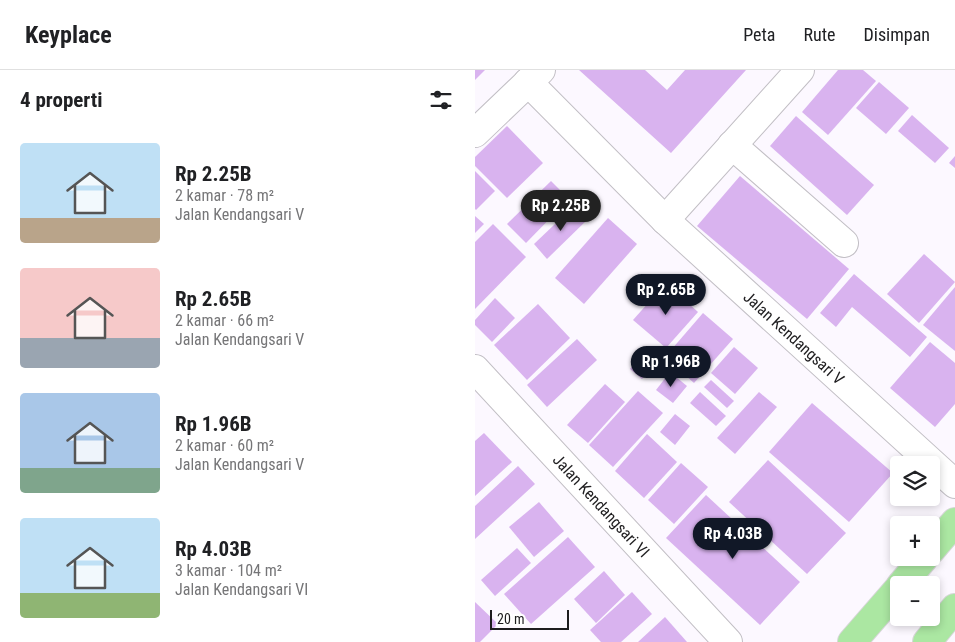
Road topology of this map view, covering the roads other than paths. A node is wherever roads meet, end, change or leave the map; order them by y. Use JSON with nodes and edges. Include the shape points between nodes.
{"nodes":[{"id":1,"x":800,"y":70,"type":"edge"},
{"id":2,"x":535,"y":76,"type":"edge"},
{"id":3,"x":475,"y":134,"type":"edge"},
{"id":4,"x":732,"y":145,"type":"junction"},
{"id":5,"x":665,"y":220,"type":"junction"},
{"id":6,"x":845,"y":244,"type":"dead end"},
{"id":7,"x":475,"y":369,"type":"edge"},
{"id":8,"x":955,"y":484,"type":"edge"},
{"id":9,"x":955,"y":522,"type":"edge"},
{"id":10,"x":940,"y":540,"type":"edge"},
{"id":11,"x":917,"y":566,"type":"edge"},
{"id":12,"x":909,"y":576,"type":"edge"},
{"id":13,"x":890,"y":598,"type":"edge"},
{"id":14,"x":955,"y":608,"type":"edge"},
{"id":15,"x":728,"y":642,"type":"edge"},
{"id":16,"x":852,"y":642,"type":"edge"},
{"id":17,"x":927,"y":642,"type":"edge"}],
"edges":[{"from":1,"to":4,"type":"street"},
{"from":2,"to":3,"type":"street"},
{"from":2,"to":5,"type":"street","name":"Jalan Kendangsari V"},
{"from":4,"to":5,"type":"street"},
{"from":4,"to":6,"type":"street"},
{"from":5,"to":8,"type":"street","name":"Jalan Kendangsari V"},
{"from":7,"to":15,"type":"street","name":"Jalan Kendangsari VI"},
{"from":9,"to":10,"type":"main road"},
{"from":11,"to":12,"type":"main road"},
{"from":13,"to":16,"type":"main road"},
{"from":14,"to":17,"type":"main road"}]}
